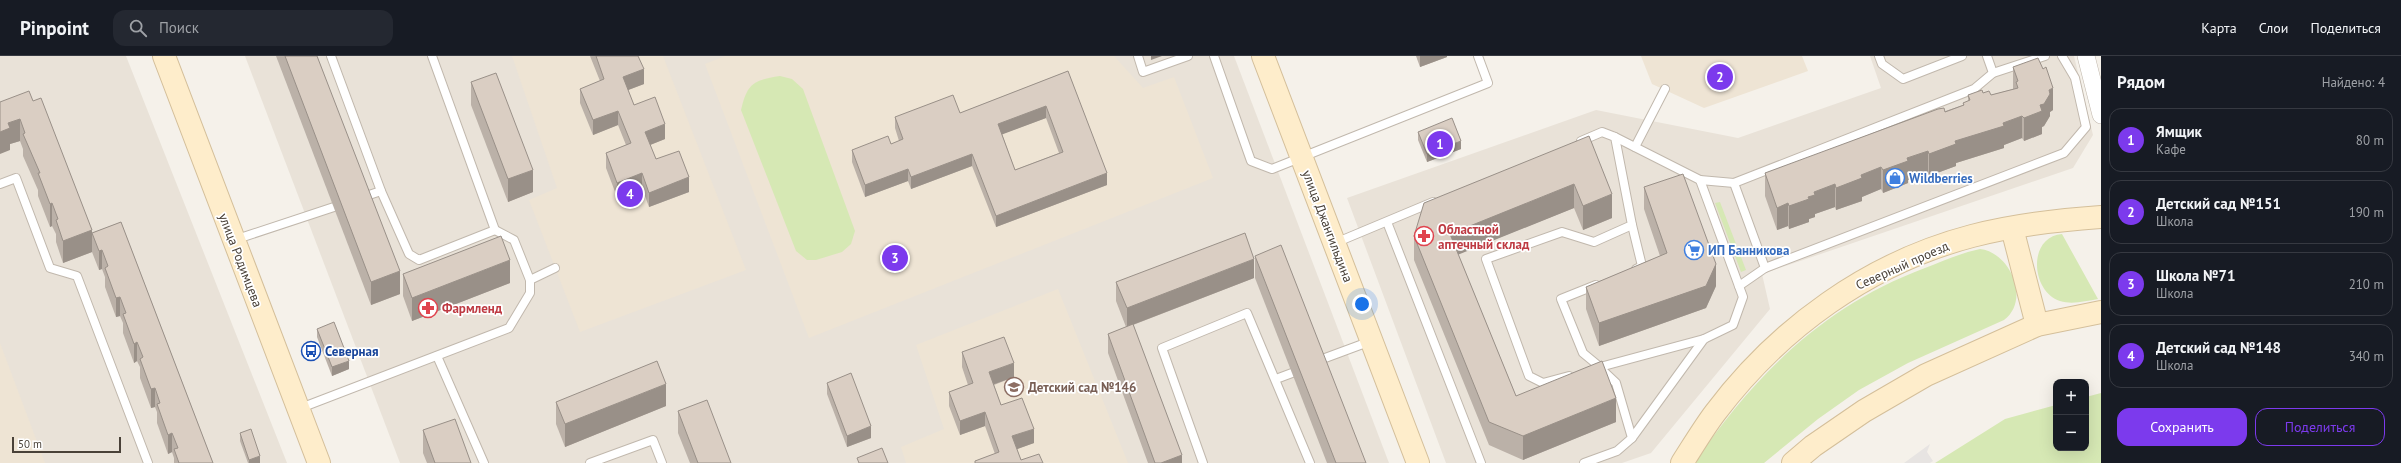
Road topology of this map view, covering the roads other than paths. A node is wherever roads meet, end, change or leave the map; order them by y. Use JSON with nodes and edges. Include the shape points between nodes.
{"nodes":[{"id":1,"x":164,"y":56,"type":"edge"},
{"id":2,"x":331,"y":56,"type":"edge"},
{"id":3,"x":432,"y":56,"type":"edge"},
{"id":4,"x":1138,"y":56,"type":"edge"},
{"id":5,"x":1188,"y":56,"type":"edge"},
{"id":6,"x":1214,"y":56,"type":"edge"},
{"id":7,"x":1264,"y":56,"type":"edge"},
{"id":8,"x":1478,"y":56,"type":"edge"},
{"id":9,"x":1878,"y":56,"type":"edge"},
{"id":10,"x":1962,"y":56,"type":"edge"},
{"id":11,"x":1987,"y":56,"type":"edge"},
{"id":12,"x":2045,"y":56,"type":"edge"},
{"id":13,"x":2062,"y":56,"type":"edge"},
{"id":14,"x":2086,"y":56,"type":"edge"},
{"id":15,"x":1993,"y":73,"type":"junction"},
{"id":16,"x":1665,"y":89,"type":"dead end"},
{"id":17,"x":2101,"y":115,"type":"edge"},
{"id":18,"x":1615,"y":137,"type":"junction"},
{"id":19,"x":1573,"y":144,"type":"edge"},
{"id":20,"x":1635,"y":147,"type":"junction"},
{"id":21,"x":1301,"y":158,"type":"junction"},
{"id":22,"x":1700,"y":180,"type":"junction"},
{"id":23,"x":1734,"y":182,"type":"junction"},
{"id":24,"x":0,"y":184,"type":"edge"},
{"id":25,"x":381,"y":191,"type":"junction"},
{"id":26,"x":363,"y":197,"type":"edge"},
{"id":27,"x":1444,"y":198,"type":"edge"},
{"id":28,"x":334,"y":207,"type":"edge"},
{"id":29,"x":2101,"y":217,"type":"edge"},
{"id":30,"x":1387,"y":222,"type":"junction"},
{"id":31,"x":1632,"y":225,"type":"junction"},
{"id":32,"x":2012,"y":228,"type":"junction"},
{"id":33,"x":495,"y":230,"type":"junction"},
{"id":34,"x":234,"y":240,"type":"junction"},
{"id":35,"x":1334,"y":243,"type":"junction"},
{"id":36,"x":555,"y":268,"type":"dead end"},
{"id":37,"x":1765,"y":268,"type":"junction"},
{"id":38,"x":1628,"y":272,"type":"edge"},
{"id":39,"x":530,"y":280,"type":"junction"},
{"id":40,"x":1605,"y":281,"type":"edge"},
{"id":41,"x":1739,"y":286,"type":"junction"},
{"id":42,"x":2101,"y":312,"type":"edge"},
{"id":43,"x":2037,"y":325,"type":"junction"},
{"id":44,"x":1704,"y":339,"type":"junction"},
{"id":45,"x":1372,"y":340,"type":"junction"},
{"id":46,"x":437,"y":356,"type":"junction"},
{"id":47,"x":1317,"y":361,"type":"edge"},
{"id":48,"x":1596,"y":368,"type":"junction"},
{"id":49,"x":1292,"y":373,"type":"edge"},
{"id":50,"x":1578,"y":373,"type":"edge"},
{"id":51,"x":1276,"y":379,"type":"junction"},
{"id":52,"x":298,"y":409,"type":"junction"},
{"id":53,"x":1632,"y":438,"type":"junction"},
{"id":54,"x":148,"y":463,"type":"edge"},
{"id":55,"x":319,"y":463,"type":"edge"},
{"id":56,"x":484,"y":463,"type":"edge"},
{"id":57,"x":590,"y":463,"type":"edge"},
{"id":58,"x":662,"y":463,"type":"edge"},
{"id":59,"x":1203,"y":463,"type":"edge"},
{"id":60,"x":1310,"y":463,"type":"edge"},
{"id":61,"x":1418,"y":463,"type":"edge"},
{"id":62,"x":1481,"y":463,"type":"edge"},
{"id":63,"x":1584,"y":463,"type":"edge"},
{"id":64,"x":1682,"y":463,"type":"edge"},
{"id":65,"x":1793,"y":463,"type":"edge"}],
"edges":[{"from":1,"to":34,"type":"main road","name":"улица Родимцева"},
{"from":2,"to":25,"type":"lane"},
{"from":3,"to":33,"type":"lane"},
{"from":4,"to":5,"type":"lane","via":[[1143,72]]},
{"from":6,"to":21,"type":"lane","via":[[1251,161],[1272,168]]},
{"from":7,"to":21,"type":"main road","name":"улица Джангильдина"},
{"from":8,"to":21,"type":"lane","via":[[1488,82]]},
{"from":9,"to":10,"type":"lane","via":[[1882,64],[1903,79]]},
{"from":11,"to":15,"type":"lane"},
{"from":12,"to":15,"type":"lane"},
{"from":13,"to":37,"type":"lane","via":[[2075,78],[2086,128],[2064,153]]},
{"from":14,"to":17,"type":"street"},
{"from":15,"to":23,"type":"lane","via":[[1974,89]]},
{"from":16,"to":20,"type":"lane"},
{"from":18,"to":19,"type":"lane","via":[[1602,132]]},
{"from":18,"to":20,"type":"lane"},
{"from":18,"to":31,"type":"lane"},
{"from":20,"to":22,"type":"lane"},
{"from":21,"to":35,"type":"main road","name":"улица Джангильдина"},
{"from":22,"to":23,"type":"lane"},
{"from":22,"to":41,"type":"lane"},
{"from":23,"to":37,"type":"lane"},
{"from":24,"to":54,"type":"lane","via":[[16,178],[50,268],[77,276]]},
{"from":25,"to":26,"type":"lane"},
{"from":25,"to":33,"type":"lane","via":[[409,254],[419,260]]},
{"from":27,"to":30,"type":"lane"},
{"from":28,"to":34,"type":"lane"},
{"from":29,"to":32,"type":"main road","name":"Северный проезд"},
{"from":30,"to":35,"type":"lane"},
{"from":30,"to":62,"type":"lane"},
{"from":31,"to":38,"type":"lane","via":[[1642,266]]},
{"from":31,"to":50,"type":"lane","via":[[1594,242],[1562,232],[1486,259],[1530,376],[1543,383]]},
{"from":32,"to":43,"type":"main road"},
{"from":32,"to":64,"type":"main road","name":"Северный проезд","via":[[1973,236],[1931,249],[1865,278],[1824,305],[1781,340],[1749,374],[1715,412]]},
{"from":33,"to":39,"type":"lane","via":[[514,240]]},
{"from":34,"to":52,"type":"main road","name":"улица Родимцева"},
{"from":35,"to":45,"type":"main road","name":"улица Джангильдина"},
{"from":36,"to":39,"type":"lane"},
{"from":37,"to":41,"type":"lane"},
{"from":39,"to":46,"type":"lane","via":[[530,293],[509,328]]},
{"from":40,"to":48,"type":"lane","via":[[1561,299],[1583,353]]},
{"from":41,"to":44,"type":"lane","via":[[1743,297],[1733,325]]},
{"from":42,"to":43,"type":"main road"},
{"from":43,"to":65,"type":"main road","via":[[1926,375],[1864,411]]},
{"from":44,"to":48,"type":"lane"},
{"from":44,"to":53,"type":"lane"},
{"from":45,"to":47,"type":"lane"},
{"from":45,"to":61,"type":"main road","name":"улица Джангильдина"},
{"from":46,"to":52,"type":"lane"},
{"from":46,"to":56,"type":"lane"},
{"from":48,"to":53,"type":"lane","via":[[1616,383]]},
{"from":49,"to":51,"type":"lane"},
{"from":51,"to":59,"type":"lane","via":[[1247,312],[1162,348]]},
{"from":51,"to":60,"type":"lane"},
{"from":52,"to":55,"type":"main road","name":"улица Родимцева"},
{"from":53,"to":63,"type":"lane","via":[[1617,451]]},
{"from":57,"to":58,"type":"lane","via":[[653,440]]}]}
